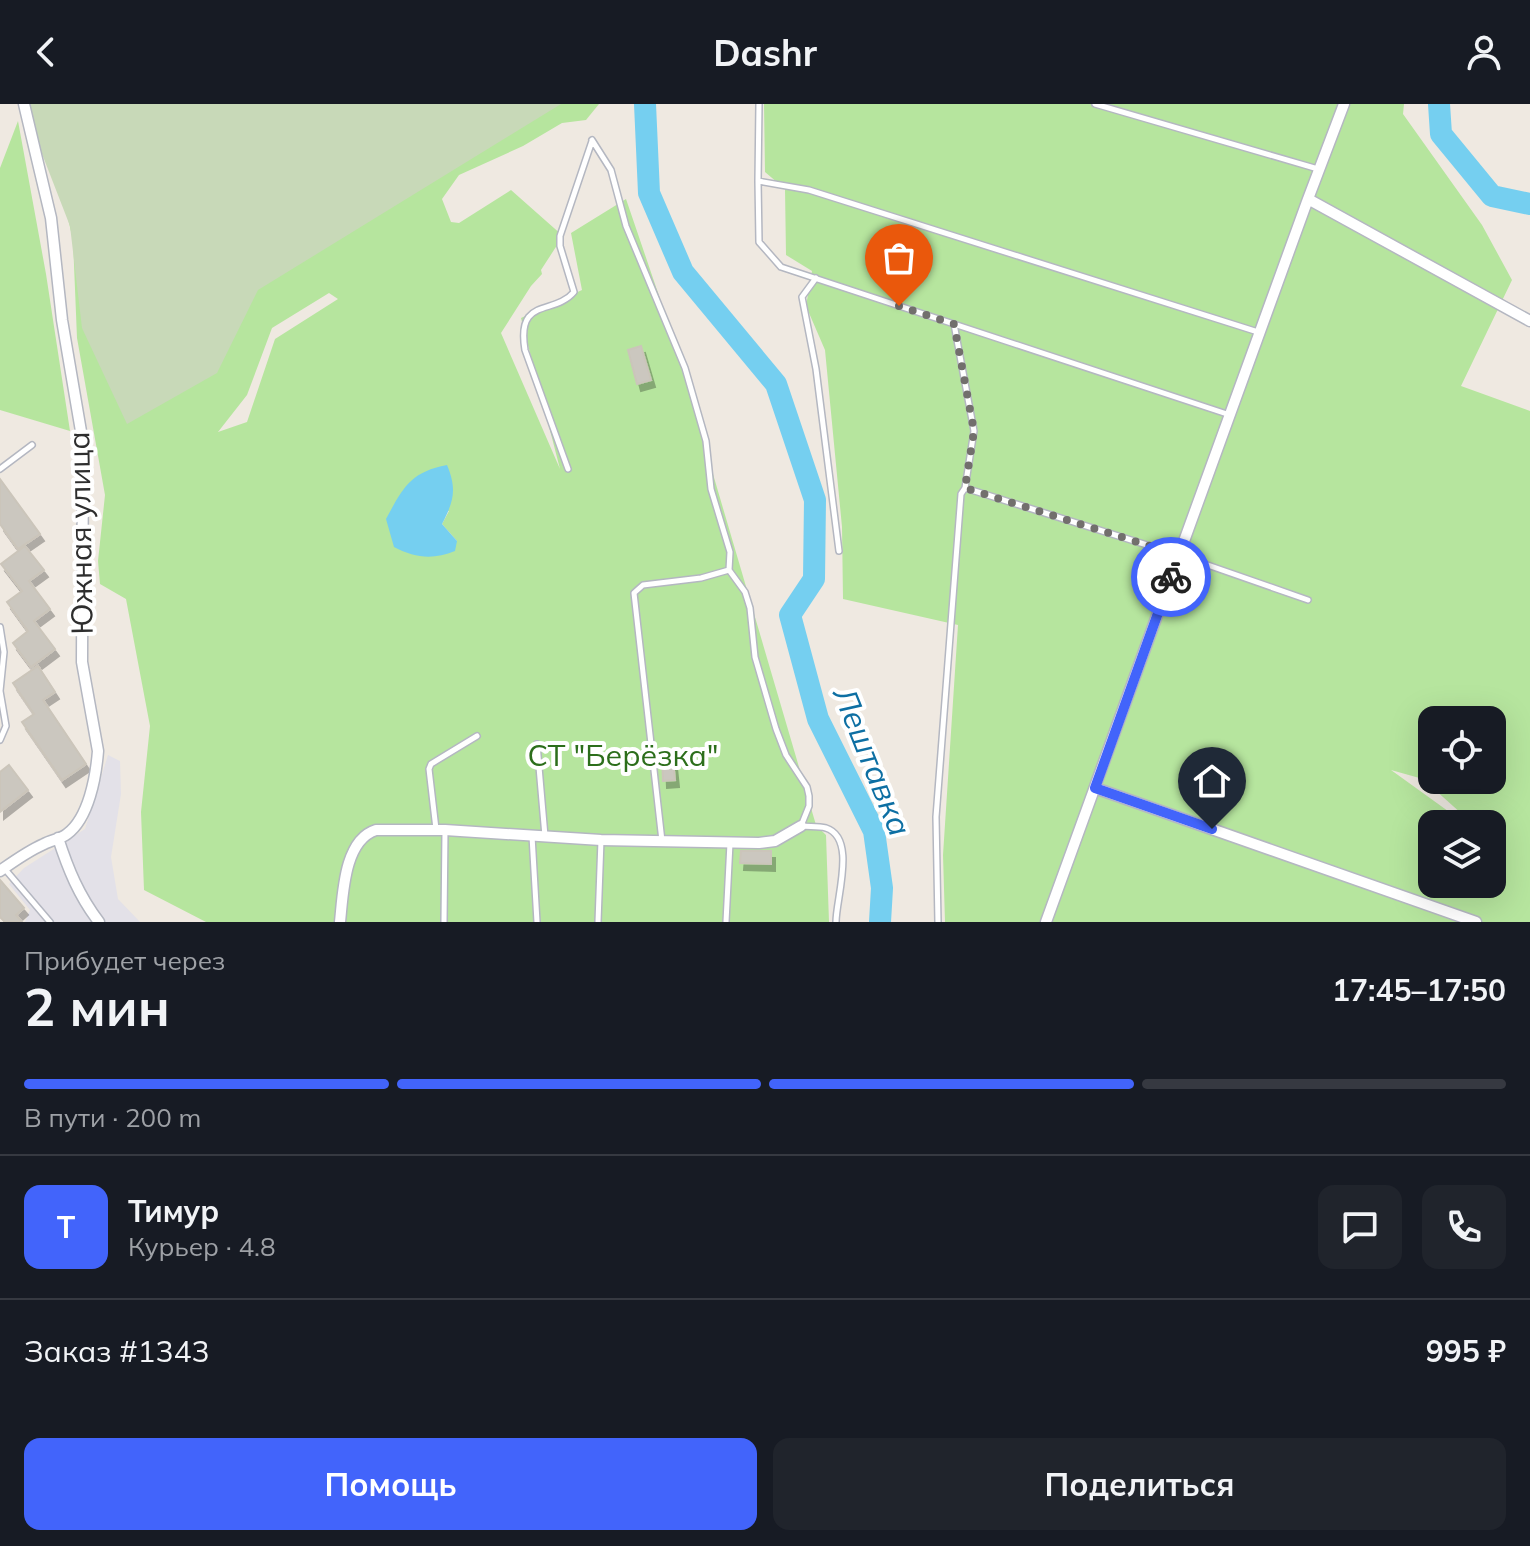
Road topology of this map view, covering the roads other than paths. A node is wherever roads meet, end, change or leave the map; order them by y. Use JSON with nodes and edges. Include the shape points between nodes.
{"nodes":[{"id":1,"x":24,"y":104,"type":"edge"},
{"id":2,"x":759,"y":104,"type":"edge"},
{"id":3,"x":1095,"y":104,"type":"edge"},
{"id":4,"x":1344,"y":104,"type":"edge"},
{"id":5,"x":1318,"y":169,"type":"junction"},
{"id":6,"x":758,"y":181,"type":"junction"},
{"id":7,"x":1308,"y":199,"type":"junction"},
{"id":8,"x":816,"y":278,"type":"junction"},
{"id":9,"x":1530,"y":321,"type":"edge"},
{"id":10,"x":954,"y":324,"type":"junction"},
{"id":11,"x":1259,"y":333,"type":"junction"},
{"id":12,"x":1230,"y":415,"type":"junction"},
{"id":13,"x":32,"y":445,"type":"dead end"},
{"id":14,"x":0,"y":469,"type":"edge"},
{"id":15,"x":568,"y":469,"type":"dead end"},
{"id":16,"x":965,"y":488,"type":"junction"},
{"id":17,"x":839,"y":551,"type":"dead end"},
{"id":18,"x":1179,"y":555,"type":"junction"},
{"id":19,"x":729,"y":570,"type":"junction"},
{"id":20,"x":1308,"y":600,"type":"dead end"},
{"id":21,"x":0,"y":627,"type":"edge"},
{"id":22,"x":477,"y":736,"type":"dead end"},
{"id":23,"x":0,"y":740,"type":"edge"},
{"id":24,"x":537,"y":744,"type":"dead end"},
{"id":25,"x":1095,"y":788,"type":"junction"},
{"id":26,"x":801,"y":826,"type":"junction"},
{"id":27,"x":440,"y":830,"type":"junction"},
{"id":28,"x":532,"y":836,"type":"junction"},
{"id":29,"x":545,"y":837,"type":"junction"},
{"id":30,"x":58,"y":838,"type":"junction"},
{"id":31,"x":601,"y":840,"type":"junction"},
{"id":32,"x":662,"y":841,"type":"junction"},
{"id":33,"x":730,"y":842,"type":"junction"},
{"id":34,"x":2,"y":869,"type":"edge"},
{"id":35,"x":50,"y":922,"type":"edge"},
{"id":36,"x":99,"y":922,"type":"edge"},
{"id":37,"x":340,"y":922,"type":"edge"},
{"id":38,"x":444,"y":922,"type":"edge"},
{"id":39,"x":537,"y":922,"type":"edge"},
{"id":40,"x":598,"y":922,"type":"edge"},
{"id":41,"x":726,"y":922,"type":"edge"},
{"id":42,"x":836,"y":922,"type":"edge"},
{"id":43,"x":938,"y":922,"type":"edge"},
{"id":44,"x":1046,"y":922,"type":"edge"},
{"id":45,"x":1476,"y":922,"type":"edge"}],
"edges":[{"from":1,"to":30,"type":"street","name":"Южная улица","via":[[51,218],[83,443],[82,662],[98,751],[80,817]]},
{"from":2,"to":6,"type":"lane"},
{"from":3,"to":5,"type":"lane"},
{"from":4,"to":5,"type":"street"},
{"from":5,"to":7,"type":"street"},
{"from":6,"to":8,"type":"lane","via":[[759,242],[781,267]]},
{"from":6,"to":11,"type":"lane","via":[[809,190]]},
{"from":7,"to":9,"type":"street"},
{"from":7,"to":11,"type":"street"},
{"from":8,"to":10,"type":"lane"},
{"from":8,"to":17,"type":"lane","via":[[802,297]]},
{"from":10,"to":12,"type":"lane"},
{"from":10,"to":16,"type":"lane","via":[[974,431]]},
{"from":11,"to":12,"type":"street"},
{"from":12,"to":18,"type":"street"},
{"from":13,"to":14,"type":"lane"},
{"from":15,"to":19,"type":"lane","via":[[523,338],[524,326],[536,310],[574,292],[560,236],[592,140],[611,170],[626,226],[685,368],[706,441],[711,489],[730,552]]},
{"from":16,"to":18,"type":"lane"},
{"from":16,"to":43,"type":"lane","via":[[936,817]]},
{"from":18,"to":20,"type":"lane"},
{"from":18,"to":25,"type":"street"},
{"from":19,"to":26,"type":"lane","via":[[750,608],[755,657],[776,729],[807,787],[809,806]]},
{"from":19,"to":32,"type":"lane","via":[[643,585],[634,593]]},
{"from":21,"to":23,"type":"lane","via":[[6,726]]},
{"from":22,"to":27,"type":"lane","via":[[429,769]]},
{"from":24,"to":29,"type":"lane"},
{"from":25,"to":44,"type":"street"},
{"from":25,"to":45,"type":"street"},
{"from":26,"to":33,"type":"street","via":[[775,841]]},
{"from":26,"to":42,"type":"lane","via":[[824,827],[843,847]]},
{"from":27,"to":28,"type":"street"},
{"from":27,"to":37,"type":"street","via":[[366,833],[348,870]]},
{"from":27,"to":38,"type":"lane"},
{"from":28,"to":29,"type":"street"},
{"from":28,"to":39,"type":"lane"},
{"from":29,"to":31,"type":"street"},
{"from":30,"to":34,"type":"street","name":"Южная улица"},
{"from":30,"to":36,"type":"street","via":[[70,874]]},
{"from":31,"to":32,"type":"street"},
{"from":31,"to":40,"type":"lane"},
{"from":32,"to":33,"type":"street"},
{"from":33,"to":41,"type":"lane"},
{"from":34,"to":35,"type":"lane"}]}
